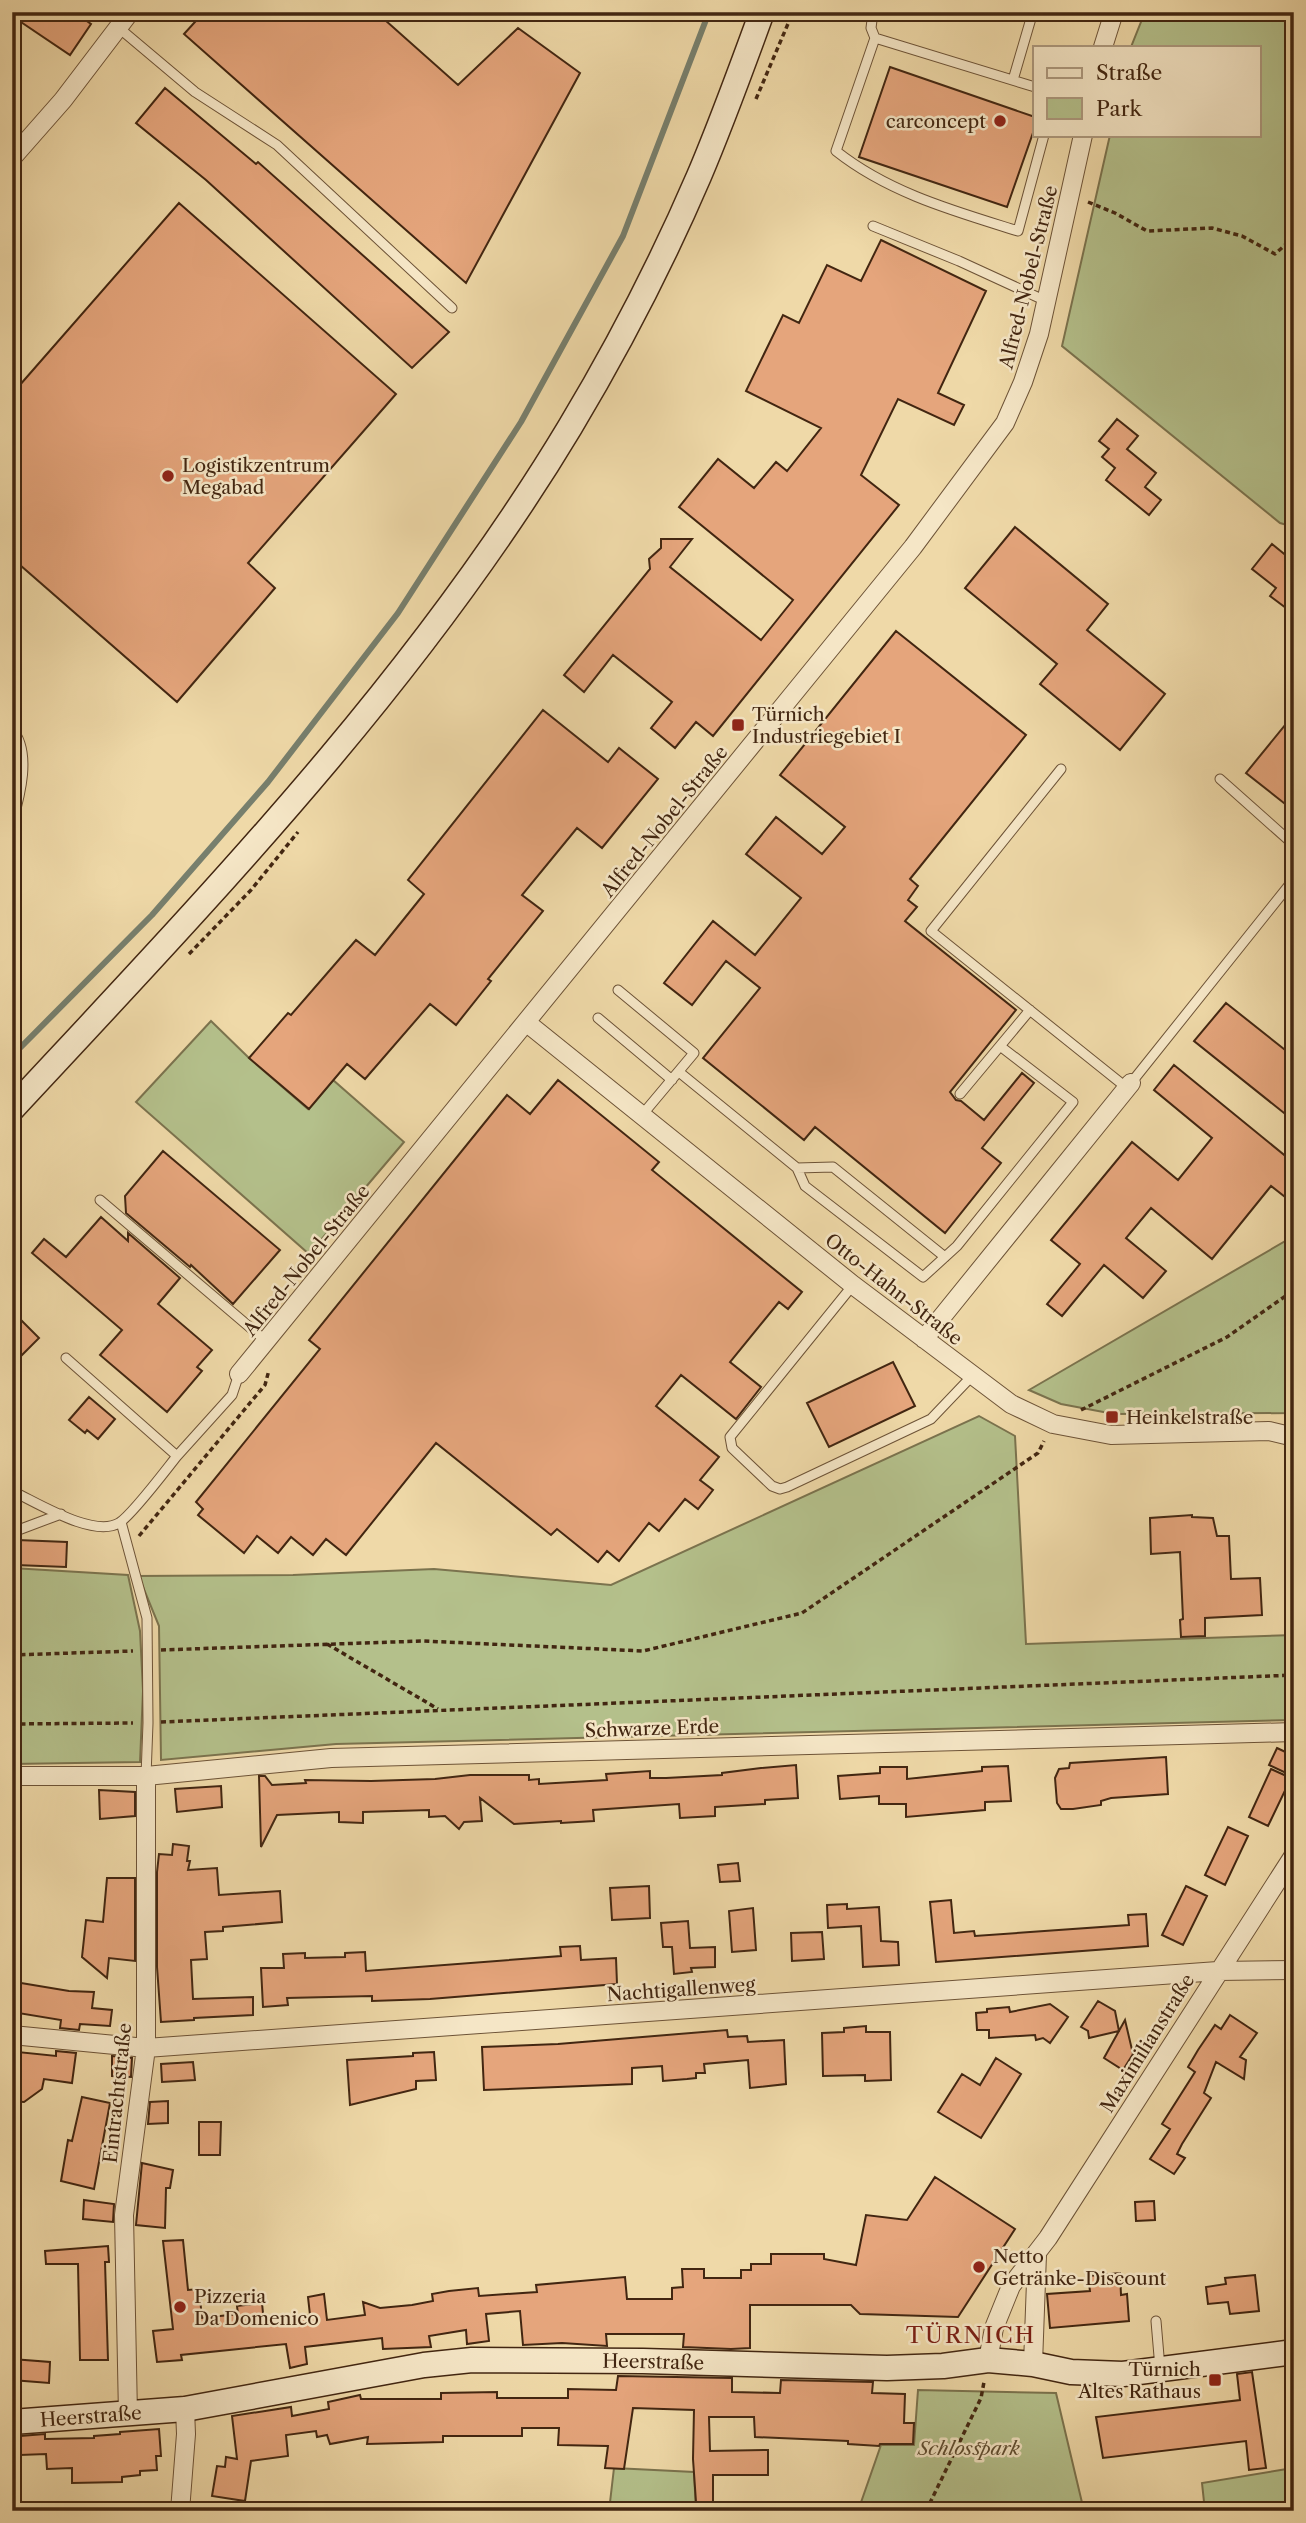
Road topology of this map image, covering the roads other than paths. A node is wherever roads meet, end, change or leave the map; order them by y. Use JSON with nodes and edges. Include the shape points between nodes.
{"nodes":[{"id":1,"x":130,"y":12,"type":"edge"},
{"id":2,"x":762,"y":12,"type":"edge"},
{"id":3,"x":873,"y":12,"type":"edge"},
{"id":4,"x":1024,"y":12,"type":"edge"},
{"id":5,"x":1114,"y":12,"type":"edge"},
{"id":6,"x":119,"y":28,"type":"junction"},
{"id":7,"x":875,"y":38,"type":"junction"},
{"id":8,"x":1102,"y":46,"type":"edge"},
{"id":9,"x":1013,"y":80,"type":"junction"},
{"id":10,"x":1033,"y":86,"type":"edge"},
{"id":11,"x":1044,"y":136,"type":"edge"},
{"id":12,"x":1083,"y":136,"type":"edge"},
{"id":13,"x":12,"y":158,"type":"edge"},
{"id":14,"x":873,"y":226,"type":"dead end"},
{"id":15,"x":1046,"y":301,"type":"junction"},
{"id":16,"x":452,"y":308,"type":"dead end"},
{"id":17,"x":12,"y":729,"type":"edge"},
{"id":18,"x":1061,"y":769,"type":"dead end"},
{"id":19,"x":1220,"y":779,"type":"dead end"},
{"id":20,"x":12,"y":823,"type":"edge"},
{"id":21,"x":1294,"y":845,"type":"edge"},
{"id":22,"x":1294,"y":878,"type":"edge"},
{"id":23,"x":618,"y":990,"type":"dead end"},
{"id":24,"x":1030,"y":1010,"type":"junction"},
{"id":25,"x":598,"y":1018,"type":"dead end"},
{"id":26,"x":527,"y":1023,"type":"junction"},
{"id":27,"x":1000,"y":1046,"type":"junction"},
{"id":28,"x":679,"y":1072,"type":"junction"},
{"id":29,"x":672,"y":1080,"type":"junction"},
{"id":30,"x":1129,"y":1085,"type":"junction"},
{"id":31,"x":960,"y":1094,"type":"dead end"},
{"id":32,"x":12,"y":1109,"type":"edge"},
{"id":33,"x":642,"y":1115,"type":"junction"},
{"id":34,"x":797,"y":1168,"type":"junction"},
{"id":35,"x":100,"y":1200,"type":"dead end"},
{"id":36,"x":945,"y":1256,"type":"junction"},
{"id":37,"x":853,"y":1285,"type":"junction"},
{"id":38,"x":924,"y":1339,"type":"junction"},
{"id":39,"x":267,"y":1342,"type":"junction"},
{"id":40,"x":66,"y":1358,"type":"dead end"},
{"id":41,"x":240,"y":1374,"type":"joint"},
{"id":42,"x":972,"y":1376,"type":"junction"},
{"id":43,"x":1294,"y":1437,"type":"edge"},
{"id":44,"x":177,"y":1457,"type":"junction"},
{"id":45,"x":12,"y":1491,"type":"edge"},
{"id":46,"x":61,"y":1514,"type":"junction"},
{"id":47,"x":121,"y":1522,"type":"junction"},
{"id":48,"x":12,"y":1530,"type":"edge"},
{"id":49,"x":1294,"y":1732,"type":"edge"},
{"id":50,"x":12,"y":1776,"type":"edge"},
{"id":51,"x":146,"y":1776,"type":"junction"},
{"id":52,"x":1294,"y":1855,"type":"edge"},
{"id":53,"x":1294,"y":1970,"type":"edge"},
{"id":54,"x":1218,"y":1971,"type":"junction"},
{"id":55,"x":12,"y":2035,"type":"edge"},
{"id":56,"x":146,"y":2048,"type":"junction"},
{"id":57,"x":1037,"y":2253,"type":"junction"},
{"id":58,"x":1156,"y":2321,"type":"dead end"},
{"id":59,"x":1294,"y":2352,"type":"edge"},
{"id":60,"x":988,"y":2360,"type":"junction"},
{"id":61,"x":1032,"y":2364,"type":"junction"},
{"id":62,"x":1160,"y":2370,"type":"junction"},
{"id":63,"x":185,"y":2409,"type":"junction"},
{"id":64,"x":128,"y":2415,"type":"junction"},
{"id":65,"x":12,"y":2422,"type":"edge"},
{"id":66,"x":180,"y":2511,"type":"edge"}],
"edges":[{"from":1,"to":6,"type":"street"},
{"from":2,"to":32,"type":"main road","via":[[699,176],[650,281],[569,427],[477,570],[354,731],[224,882]]},
{"from":3,"to":7,"type":"lane"},
{"from":4,"to":9,"type":"lane","via":[[1031,15]]},
{"from":5,"to":8,"type":"street"},
{"from":6,"to":13,"type":"street"},
{"from":6,"to":16,"type":"lane","via":[[195,92],[276,145]]},
{"from":7,"to":9,"type":"lane"},
{"from":7,"to":11,"type":"lane","via":[[836,151],[859,169],[927,202],[1018,230]]},
{"from":9,"to":10,"type":"lane"},
{"from":12,"to":15,"type":"street","name":"Alfred-Nobel-Straße"},
{"from":14,"to":15,"type":"lane"},
{"from":15,"to":26,"type":"street","name":"Alfred-Nobel-Straße","via":[[1023,382],[1005,423],[981,457]]},
{"from":17,"to":20,"type":"lane","via":[[20,738],[23,759]]},
{"from":18,"to":24,"type":"lane","via":[[931,931]]},
{"from":19,"to":21,"type":"lane"},
{"from":22,"to":30,"type":"lane"},
{"from":23,"to":28,"type":"lane","via":[[694,1053]]},
{"from":24,"to":27,"type":"lane"},
{"from":24,"to":30,"type":"lane"},
{"from":25,"to":29,"type":"lane"},
{"from":26,"to":33,"type":"street","name":"Otto-Hahn-Straße"},
{"from":26,"to":39,"type":"street","name":"Alfred-Nobel-Straße"},
{"from":27,"to":31,"type":"lane"},
{"from":27,"to":36,"type":"lane","via":[[1073,1102]]},
{"from":28,"to":29,"type":"lane"},
{"from":28,"to":34,"type":"lane"},
{"from":29,"to":33,"type":"lane"},
{"from":30,"to":38,"type":"street"},
{"from":33,"to":37,"type":"street","name":"Otto-Hahn-Straße"},
{"from":34,"to":36,"type":"lane","via":[[833,1167]]},
{"from":34,"to":36,"type":"lane","via":[[805,1186],[923,1277]]},
{"from":35,"to":39,"type":"lane"},
{"from":37,"to":38,"type":"street","name":"Otto-Hahn-Straße"},
{"from":37,"to":42,"type":"lane","via":[[730,1437],[732,1448],[772,1486],[780,1489],[931,1419]]},
{"from":38,"to":42,"type":"street","name":"Otto-Hahn-Straße"},
{"from":39,"to":41,"type":"street","name":"Alfred-Nobel-Straße"},
{"from":40,"to":44,"type":"lane"},
{"from":41,"to":44,"type":"lane","via":[[232,1395]]},
{"from":42,"to":43,"type":"street","name":"Otto-Hahn-Straße","via":[[1011,1404],[1053,1424],[1111,1435],[1269,1431]]},
{"from":44,"to":47,"type":"lane"},
{"from":45,"to":46,"type":"lane"},
{"from":46,"to":47,"type":"lane","via":[[91,1527],[107,1528]]},
{"from":46,"to":48,"type":"lane"},
{"from":47,"to":51,"type":"lane","via":[[147,1618]]},
{"from":49,"to":51,"type":"street","name":"Schwarze Erde","via":[[331,1758]]},
{"from":50,"to":51,"type":"street","name":"Schwarze Erde"},
{"from":51,"to":56,"type":"street","name":"Eintrachtstraße"},
{"from":52,"to":54,"type":"street","name":"Maximilianstraße"},
{"from":53,"to":54,"type":"street","name":"Nachtigallenweg"},
{"from":54,"to":56,"type":"street","name":"Nachtigallenweg"},
{"from":54,"to":57,"type":"street","name":"Maximilianstraße"},
{"from":55,"to":56,"type":"street","name":"Nachtigallenweg"},
{"from":56,"to":64,"type":"street","name":"Eintrachtstraße","via":[[124,2215]]},
{"from":57,"to":60,"type":"street","name":"Maximilianstraße","via":[[1011,2286],[994,2328]]},
{"from":57,"to":61,"type":"street"},
{"from":58,"to":62,"type":"lane"},
{"from":59,"to":62,"type":"main road","name":"Heerstraße"},
{"from":60,"to":61,"type":"main road","name":"Heerstraße"},
{"from":60,"to":63,"type":"main road","name":"Heerstraße","via":[[887,2368],[472,2360]]},
{"from":61,"to":62,"type":"main road","name":"Heerstraße","via":[[1071,2372]]},
{"from":63,"to":64,"type":"main road","name":"Heerstraße"},
{"from":63,"to":66,"type":"street"},
{"from":64,"to":65,"type":"main road","name":"Heerstraße"}]}
